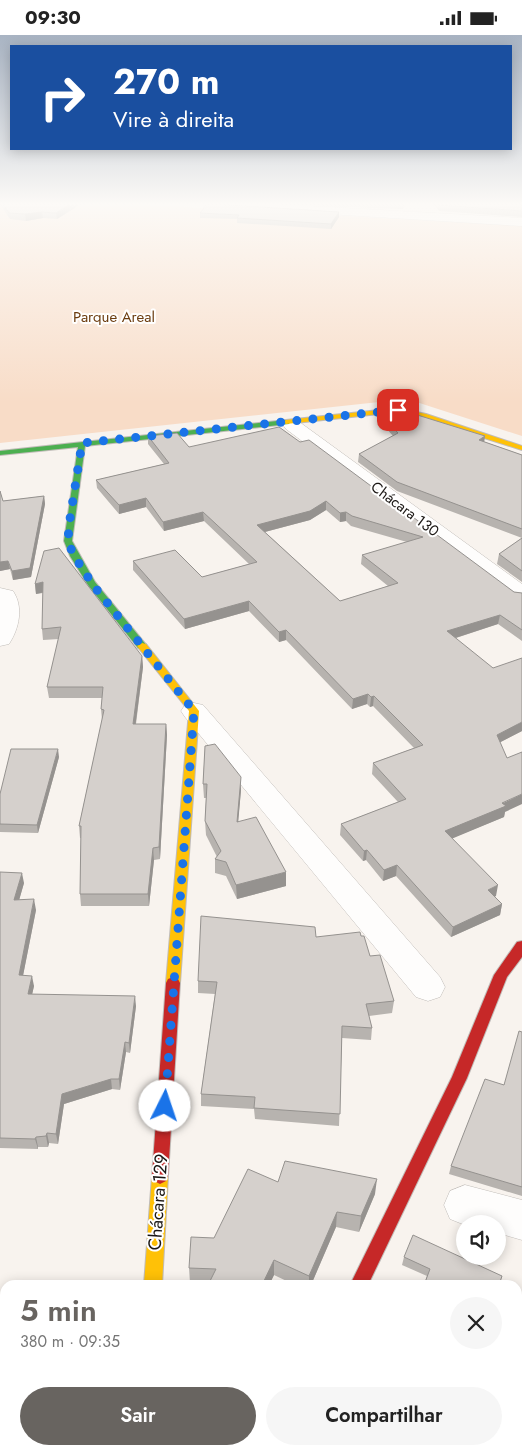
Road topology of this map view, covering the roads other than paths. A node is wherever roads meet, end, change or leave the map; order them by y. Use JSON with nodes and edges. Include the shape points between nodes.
{"nodes":[{"id":1,"x":290,"y":423,"type":"junction"},
{"id":2,"x":82,"y":443,"type":"junction"},
{"id":3,"x":522,"y":448,"type":"edge"},
{"id":4,"x":0,"y":453,"type":"edge"},
{"id":5,"x":0,"y":595,"type":"edge"},
{"id":6,"x":522,"y":595,"type":"edge"},
{"id":7,"x":0,"y":639,"type":"edge"},
{"id":8,"x":194,"y":711,"type":"junction"},
{"id":9,"x":522,"y":946,"type":"edge"},
{"id":10,"x":428,"y":987,"type":"dead end"},
{"id":11,"x":465,"y":1205,"type":"dead end"},
{"id":12,"x":522,"y":1221,"type":"edge"},
{"id":13,"x":153,"y":1280,"type":"edge"},
{"id":14,"x":361,"y":1280,"type":"edge"}],
"edges":[{"from":1,"to":2,"type":"street"},
{"from":1,"to":3,"type":"street","via":[[398,410]]},
{"from":1,"to":6,"type":"street","name":"Chácara 130"},
{"from":2,"to":4,"type":"street"},
{"from":2,"to":8,"type":"street","via":[[69,525],[68,541],[73,554],[93,585]]},
{"from":5,"to":7,"type":"street","via":[[5,596],[8,602]]},
{"from":8,"to":10,"type":"street"},
{"from":8,"to":13,"type":"street","name":"Chácara 129"},
{"from":9,"to":14,"type":"street","via":[[501,975],[459,1078]]},
{"from":11,"to":12,"type":"street"}]}
